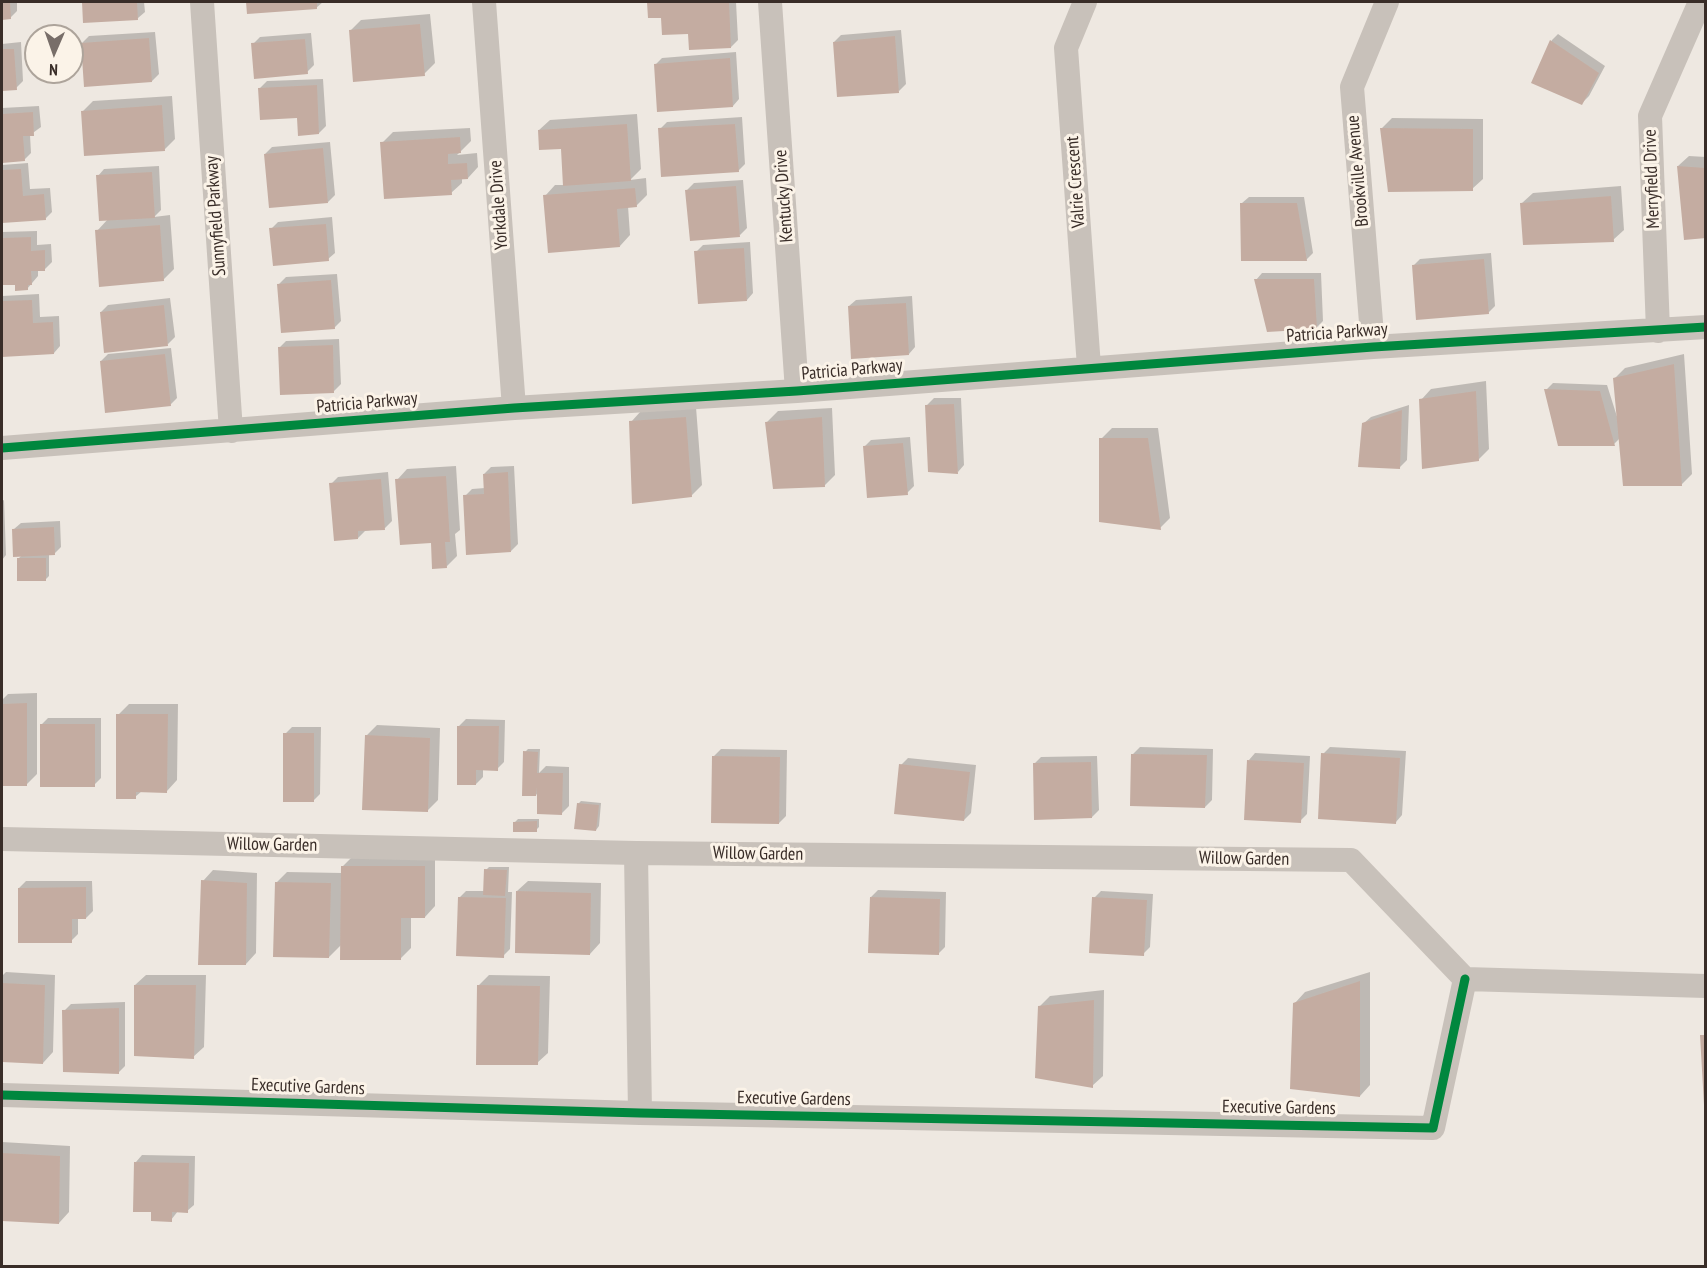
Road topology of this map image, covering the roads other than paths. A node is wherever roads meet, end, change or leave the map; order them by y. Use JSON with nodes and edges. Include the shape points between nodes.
{"nodes":[{"id":1,"x":202,"y":2,"type":"edge"},
{"id":2,"x":484,"y":2,"type":"edge"},
{"id":3,"x":770,"y":2,"type":"edge"},
{"id":4,"x":1084,"y":2,"type":"edge"},
{"id":5,"x":1387,"y":2,"type":"edge"},
{"id":6,"x":1700,"y":2,"type":"edge"},
{"id":7,"x":1706,"y":327,"type":"edge"},
{"id":8,"x":1658,"y":331,"type":"junction"},
{"id":9,"x":1373,"y":347,"type":"junction"},
{"id":10,"x":1089,"y":367,"type":"junction"},
{"id":11,"x":797,"y":391,"type":"junction"},
{"id":12,"x":514,"y":408,"type":"junction"},
{"id":13,"x":231,"y":431,"type":"junction"},
{"id":14,"x":2,"y":448,"type":"edge"},
{"id":15,"x":2,"y":839,"type":"edge"},
{"id":16,"x":636,"y":853,"type":"junction"},
{"id":17,"x":1465,"y":979,"type":"junction"},
{"id":18,"x":1706,"y":986,"type":"edge"},
{"id":19,"x":2,"y":1095,"type":"edge"},
{"id":20,"x":640,"y":1113,"type":"junction"}],
"edges":[{"from":1,"to":13,"type":"street","name":"Sunnyfield Parkway"},
{"from":2,"to":12,"type":"street","name":"Yorkdale Drive"},
{"from":3,"to":11,"type":"street","name":"Kentucky Drive"},
{"from":4,"to":10,"type":"street","name":"Valrie Crescent","via":[[1066,48]]},
{"from":5,"to":9,"type":"street","name":"Brookville Avenue","via":[[1352,87]]},
{"from":6,"to":8,"type":"street","name":"Merryfield Drive","via":[[1650,116]]},
{"from":7,"to":8,"type":"street","name":"Patricia Parkway"},
{"from":8,"to":9,"type":"street","name":"Patricia Parkway"},
{"from":9,"to":10,"type":"street","name":"Patricia Parkway"},
{"from":10,"to":11,"type":"street","name":"Patricia Parkway"},
{"from":11,"to":12,"type":"street","name":"Patricia Parkway"},
{"from":12,"to":13,"type":"street","name":"Patricia Parkway"},
{"from":13,"to":14,"type":"street","name":"Patricia Parkway"},
{"from":15,"to":16,"type":"street","name":"Willow Garden"},
{"from":16,"to":17,"type":"street","name":"Willow Garden","via":[[1351,860]]},
{"from":16,"to":20,"type":"street"},
{"from":17,"to":18,"type":"street"},
{"from":17,"to":20,"type":"street","name":"Executive Gardens","via":[[1433,1128]]},
{"from":19,"to":20,"type":"street","name":"Executive Gardens"}]}
